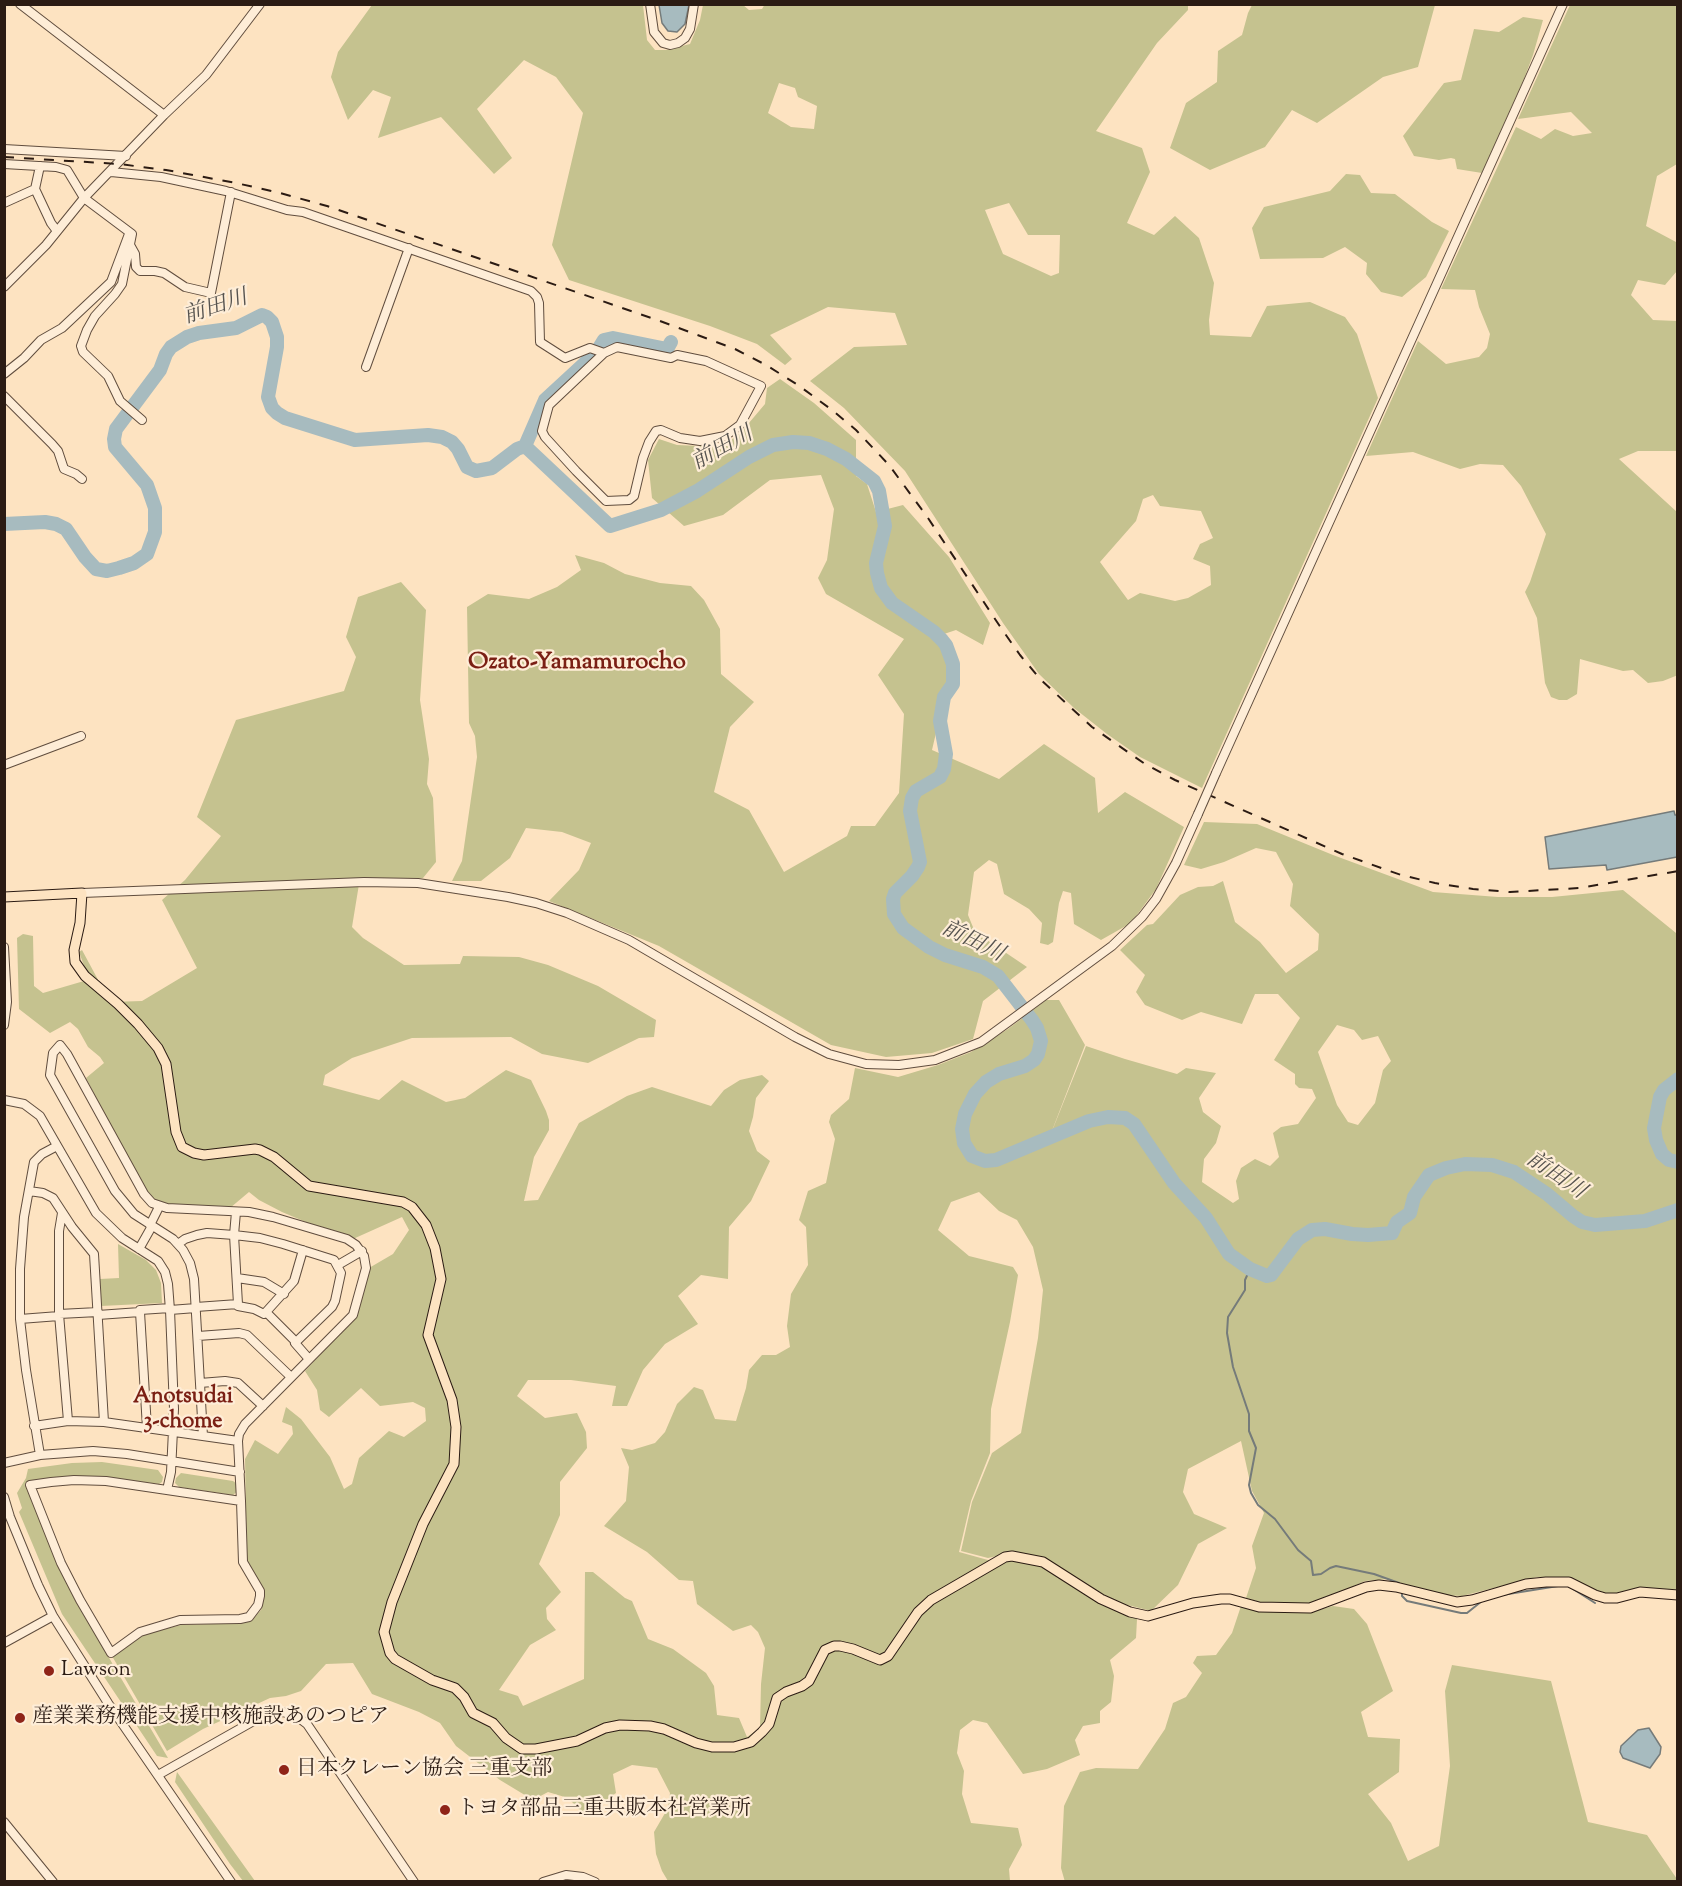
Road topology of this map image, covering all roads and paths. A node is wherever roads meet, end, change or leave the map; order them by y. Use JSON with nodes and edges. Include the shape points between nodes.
{"nodes":[{"id":1,"x":20,"y":4,"type":"edge"},
{"id":2,"x":260,"y":4,"type":"edge"},
{"id":3,"x":650,"y":4,"type":"edge"},
{"id":4,"x":694,"y":4,"type":"edge"},
{"id":5,"x":1563,"y":4,"type":"edge"},
{"id":6,"x":164,"y":116,"type":"junction"},
{"id":7,"x":4,"y":149,"type":"edge"},
{"id":8,"x":126,"y":156,"type":"junction"},
{"id":9,"x":4,"y":164,"type":"edge"},
{"id":10,"x":40,"y":166,"type":"junction"},
{"id":11,"x":111,"y":172,"type":"junction"},
{"id":12,"x":36,"y":189,"type":"junction"},
{"id":13,"x":231,"y":192,"type":"junction"},
{"id":14,"x":84,"y":198,"type":"junction"},
{"id":15,"x":4,"y":203,"type":"edge"},
{"id":16,"x":57,"y":231,"type":"junction"},
{"id":17,"x":130,"y":232,"type":"junction"},
{"id":18,"x":130,"y":245,"type":"junction"},
{"id":19,"x":409,"y":248,"type":"junction"},
{"id":20,"x":4,"y":287,"type":"edge"},
{"id":21,"x":600,"y":351,"type":"junction"},
{"id":22,"x":366,"y":367,"type":"dead end"},
{"id":23,"x":4,"y":374,"type":"edge"},
{"id":24,"x":4,"y":396,"type":"edge"},
{"id":25,"x":139,"y":418,"type":"dead end"},
{"id":26,"x":82,"y":479,"type":"dead end"},
{"id":27,"x":81,"y":736,"type":"dead end"},
{"id":28,"x":4,"y":765,"type":"edge"},
{"id":29,"x":82,"y":893,"type":"junction"},
{"id":30,"x":4,"y":897,"type":"edge"},
{"id":31,"x":4,"y":947,"type":"edge"},
{"id":32,"x":4,"y":1025,"type":"edge"},
{"id":33,"x":4,"y":1100,"type":"edge"},
{"id":34,"x":57,"y":1146,"type":"junction"},
{"id":35,"x":29,"y":1191,"type":"junction"},
{"id":36,"x":159,"y":1207,"type":"junction"},
{"id":37,"x":236,"y":1212,"type":"junction"},
{"id":38,"x":62,"y":1213,"type":"junction"},
{"id":39,"x":151,"y":1225,"type":"junction"},
{"id":40,"x":234,"y":1235,"type":"junction"},
{"id":41,"x":178,"y":1244,"type":"junction"},
{"id":42,"x":139,"y":1249,"type":"junction"},
{"id":43,"x":303,"y":1250,"type":"junction"},
{"id":44,"x":362,"y":1251,"type":"junction"},
{"id":45,"x":338,"y":1265,"type":"junction"},
{"id":46,"x":237,"y":1278,"type":"junction"},
{"id":47,"x":284,"y":1294,"type":"junction"},
{"id":48,"x":238,"y":1304,"type":"junction"},
{"id":49,"x":196,"y":1307,"type":"junction"},
{"id":50,"x":170,"y":1309,"type":"junction"},
{"id":51,"x":140,"y":1312,"type":"junction"},
{"id":52,"x":266,"y":1312,"type":"junction"},
{"id":53,"x":98,"y":1313,"type":"junction"},
{"id":54,"x":59,"y":1315,"type":"junction"},
{"id":55,"x":20,"y":1319,"type":"junction"},
{"id":56,"x":198,"y":1336,"type":"junction"},
{"id":57,"x":296,"y":1342,"type":"junction"},
{"id":58,"x":309,"y":1359,"type":"junction"},
{"id":59,"x":291,"y":1377,"type":"junction"},
{"id":60,"x":200,"y":1383,"type":"junction"},
{"id":61,"x":263,"y":1406,"type":"junction"},
{"id":62,"x":68,"y":1421,"type":"junction"},
{"id":63,"x":104,"y":1422,"type":"junction"},
{"id":64,"x":34,"y":1426,"type":"junction"},
{"id":65,"x":147,"y":1428,"type":"junction"},
{"id":66,"x":174,"y":1431,"type":"junction"},
{"id":67,"x":203,"y":1436,"type":"junction"},
{"id":68,"x":238,"y":1441,"type":"junction"},
{"id":69,"x":40,"y":1455,"type":"junction"},
{"id":70,"x":170,"y":1462,"type":"junction"},
{"id":71,"x":4,"y":1463,"type":"edge"},
{"id":72,"x":240,"y":1472,"type":"junction"},
{"id":73,"x":167,"y":1490,"type":"junction"},
{"id":74,"x":4,"y":1497,"type":"edge"},
{"id":75,"x":241,"y":1501,"type":"junction"},
{"id":76,"x":1677,"y":1594,"type":"edge"},
{"id":77,"x":53,"y":1616,"type":"junction"},
{"id":78,"x":4,"y":1643,"type":"edge"},
{"id":79,"x":158,"y":1775,"type":"junction"},
{"id":80,"x":4,"y":1822,"type":"edge"},
{"id":81,"x":53,"y":1881,"type":"edge"},
{"id":82,"x":231,"y":1881,"type":"edge"},
{"id":83,"x":414,"y":1881,"type":"edge"},
{"id":84,"x":543,"y":1881,"type":"edge"},
{"id":85,"x":595,"y":1881,"type":"edge"}],
"edges":[{"from":1,"to":6,"type":"street"},
{"from":2,"to":6,"type":"street","via":[[206,75]]},
{"from":3,"to":4,"type":"street","via":[[654,32],[670,45],[685,38]]},
{"from":5,"to":29,"type":"street","bridge":true,"via":[[1168,878],[1142,917],[1112,946],[981,1042],[935,1060],[899,1065],[839,1058],[629,939],[567,913],[508,897],[418,883],[364,882]]},
{"from":6,"to":8,"type":"street"},
{"from":7,"to":8,"type":"street"},
{"from":8,"to":11,"type":"street"},
{"from":9,"to":10,"type":"street"},
{"from":10,"to":12,"type":"street"},
{"from":10,"to":14,"type":"street","via":[[67,170]]},
{"from":11,"to":13,"type":"street","via":[[160,177]]},
{"from":11,"to":14,"type":"street"},
{"from":12,"to":15,"type":"street"},
{"from":12,"to":16,"type":"street"},
{"from":13,"to":18,"type":"street","via":[[211,293],[185,287],[164,273],[137,269]]},
{"from":13,"to":19,"type":"street"},
{"from":14,"to":16,"type":"street"},
{"from":14,"to":17,"type":"street"},
{"from":16,"to":20,"type":"street"},
{"from":17,"to":18,"type":"street"},
{"from":17,"to":23,"type":"street","via":[[111,282]]},
{"from":18,"to":25,"type":"street","via":[[122,284],[95,316],[81,346],[108,376],[120,401]]},
{"from":19,"to":21,"type":"street","via":[[531,291],[539,303],[540,342],[565,358],[590,348]]},
{"from":19,"to":22,"type":"street"},
{"from":21,"to":21,"type":"street","via":[[549,405],[542,431],[606,501],[629,500],[634,496],[642,458],[656,431],[700,441],[725,436],[740,425],[761,386],[697,358],[671,358],[617,347]]},
{"from":24,"to":26,"type":"street","via":[[58,451],[64,468]]},
{"from":27,"to":28,"type":"street"},
{"from":29,"to":30,"type":"main road"},
{"from":29,"to":76,"type":"main road","via":[[75,962],[158,1048],[166,1064],[176,1132],[182,1147],[204,1155],[260,1150],[309,1186],[403,1202],[426,1225],[441,1279],[428,1335],[452,1400],[456,1427],[454,1464],[423,1524],[384,1632],[395,1659],[455,1688],[473,1713],[493,1723],[522,1749],[577,1741],[620,1725],[664,1729],[712,1747],[751,1742],[768,1726],[777,1698],[808,1681],[825,1650],[840,1646],[880,1660],[888,1656],[918,1612],[931,1600],[1012,1556],[1043,1562],[1101,1599],[1148,1616],[1209,1600],[1230,1599],[1259,1607],[1310,1608],[1379,1585],[1457,1602],[1546,1582],[1569,1582],[1610,1599],[1640,1592]]},
{"from":31,"to":32,"type":"street"},
{"from":33,"to":34,"type":"street","via":[[35,1111]]},
{"from":34,"to":35,"type":"street","via":[[34,1162]]},
{"from":34,"to":42,"type":"street","via":[[96,1213]]},
{"from":35,"to":38,"type":"street","via":[[53,1198]]},
{"from":35,"to":55,"type":"street","via":[[20,1269]]},
{"from":36,"to":37,"type":"street"},
{"from":36,"to":39,"type":"street"},
{"from":36,"to":39,"type":"street","via":[[144,1194],[60,1045],[53,1053],[50,1075],[115,1191],[134,1214]]},
{"from":37,"to":40,"type":"street"},
{"from":37,"to":44,"type":"street","via":[[273,1217],[342,1237]]},
{"from":38,"to":53,"type":"street","via":[[94,1254]]},
{"from":38,"to":54,"type":"street"},
{"from":39,"to":41,"type":"street"},
{"from":39,"to":42,"type":"street"},
{"from":40,"to":41,"type":"street","via":[[207,1233]]},
{"from":40,"to":43,"type":"street"},
{"from":40,"to":46,"type":"street"},
{"from":41,"to":49,"type":"street","via":[[193,1272]]},
{"from":42,"to":50,"type":"street","via":[[162,1266]]},
{"from":43,"to":45,"type":"street","via":[[330,1257]]},
{"from":43,"to":47,"type":"street","via":[[297,1275]]},
{"from":44,"to":45,"type":"street"},
{"from":44,"to":58,"type":"street","via":[[366,1268],[356,1310]]},
{"from":45,"to":57,"type":"street","via":[[341,1273],[332,1307]]},
{"from":46,"to":47,"type":"street","via":[[264,1282]]},
{"from":46,"to":48,"type":"street"},
{"from":47,"to":52,"type":"street"},
{"from":48,"to":49,"type":"street"},
{"from":48,"to":52,"type":"street"},
{"from":49,"to":50,"type":"street"},
{"from":49,"to":56,"type":"street"},
{"from":50,"to":51,"type":"street"},
{"from":50,"to":66,"type":"street"},
{"from":51,"to":53,"type":"street"},
{"from":51,"to":65,"type":"street"},
{"from":52,"to":57,"type":"street"},
{"from":53,"to":54,"type":"street"},
{"from":53,"to":63,"type":"street"},
{"from":54,"to":55,"type":"street"},
{"from":54,"to":62,"type":"street"},
{"from":55,"to":64,"type":"street"},
{"from":56,"to":59,"type":"street","via":[[247,1335]]},
{"from":56,"to":60,"type":"street"},
{"from":57,"to":58,"type":"street"},
{"from":58,"to":59,"type":"street"},
{"from":59,"to":61,"type":"street"},
{"from":60,"to":61,"type":"street","via":[[238,1383]]},
{"from":60,"to":67,"type":"street"},
{"from":61,"to":68,"type":"street","via":[[243,1428]]},
{"from":62,"to":63,"type":"street"},
{"from":62,"to":64,"type":"street"},
{"from":63,"to":65,"type":"street"},
{"from":64,"to":69,"type":"street"},
{"from":65,"to":66,"type":"street"},
{"from":66,"to":67,"type":"street"},
{"from":66,"to":70,"type":"street"},
{"from":67,"to":68,"type":"street"},
{"from":68,"to":72,"type":"street"},
{"from":69,"to":70,"type":"street","via":[[93,1452]]},
{"from":69,"to":71,"type":"street"},
{"from":70,"to":72,"type":"street"},
{"from":70,"to":73,"type":"street"},
{"from":72,"to":75,"type":"street"},
{"from":73,"to":75,"type":"street"},
{"from":73,"to":75,"type":"street","via":[[100,1481],[30,1485],[61,1563],[111,1653],[140,1632],[180,1620],[240,1619],[253,1614],[261,1596],[243,1562]]},
{"from":74,"to":77,"type":"street"},
{"from":77,"to":78,"type":"street"},
{"from":77,"to":79,"type":"street"},
{"from":79,"to":82,"type":"street"},
{"from":79,"to":83,"type":"street","via":[[266,1714],[295,1715],[307,1724]]},
{"from":80,"to":81,"type":"street"},
{"from":84,"to":85,"type":"street","via":[[566,1875]]}]}
